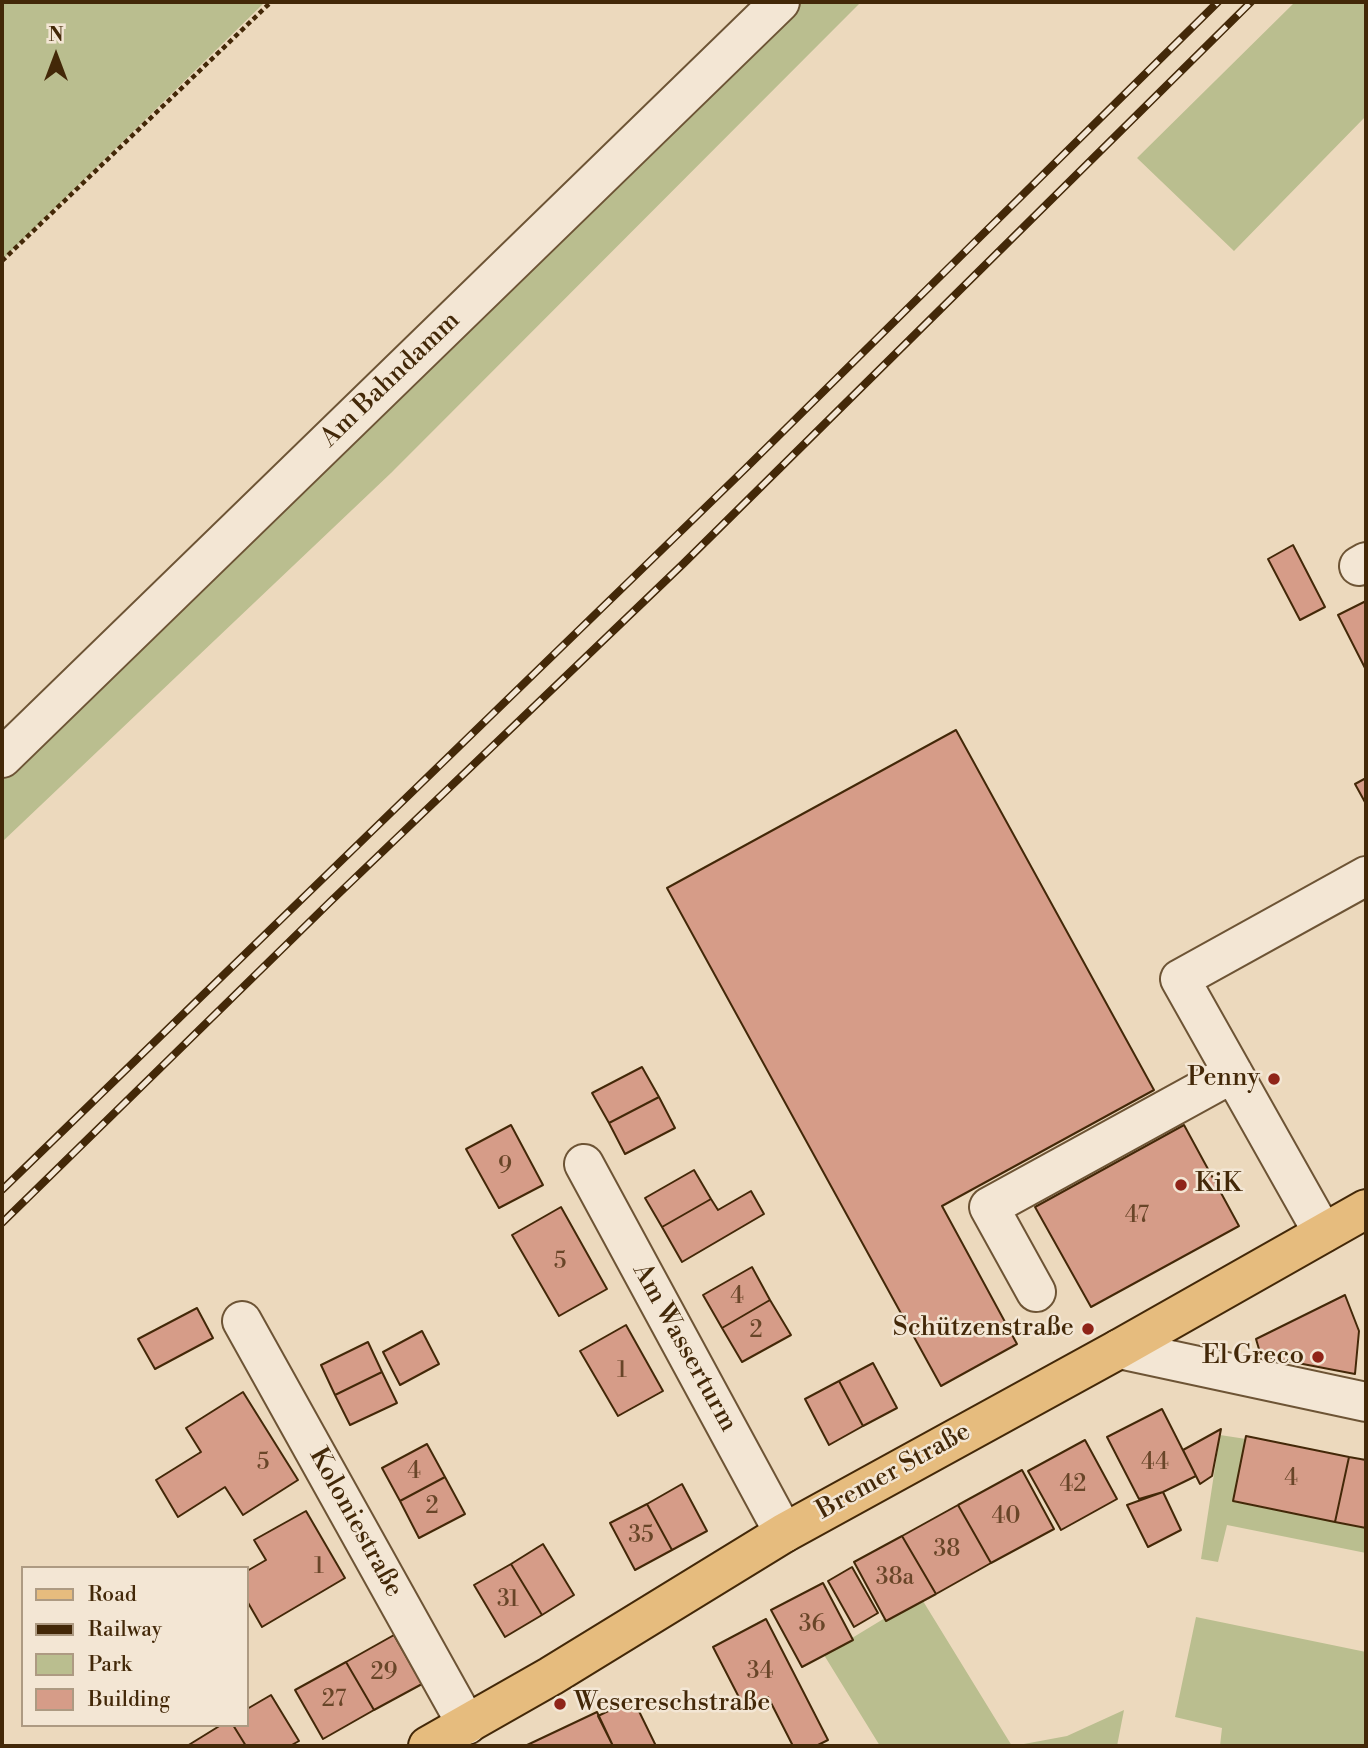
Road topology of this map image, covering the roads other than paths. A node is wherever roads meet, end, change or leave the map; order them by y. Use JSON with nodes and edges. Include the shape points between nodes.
{"nodes":[{"id":1,"x":780,"y":2,"type":"edge"},
{"id":2,"x":2,"y":758,"type":"edge"},
{"id":3,"x":1366,"y":876,"type":"edge"},
{"id":4,"x":1233,"y":1073,"type":"junction"},
{"id":5,"x":584,"y":1164,"type":"dead end"},
{"id":6,"x":1366,"y":1209,"type":"edge"},
{"id":7,"x":1323,"y":1233,"type":"junction"},
{"id":8,"x":1036,"y":1292,"type":"dead end"},
{"id":9,"x":242,"y":1321,"type":"dead end"},
{"id":10,"x":1119,"y":1349,"type":"junction"},
{"id":11,"x":1366,"y":1402,"type":"edge"},
{"id":12,"x":784,"y":1532,"type":"junction"},
{"id":13,"x":467,"y":1725,"type":"junction"},
{"id":14,"x":428,"y":1746,"type":"edge"}],
"edges":[{"from":1,"to":2,"type":"street","name":"Am Bahndamm"},
{"from":3,"to":4,"type":"street","via":[[1180,979]]},
{"from":4,"to":7,"type":"street"},
{"from":4,"to":8,"type":"street","via":[[989,1207]]},
{"from":5,"to":12,"type":"street","name":"Am Wasserturm"},
{"from":6,"to":7,"type":"main road","name":"Bremer Straße"},
{"from":7,"to":10,"type":"main road","name":"Bremer Straße"},
{"from":9,"to":13,"type":"street","name":"Koloniestraße"},
{"from":10,"to":11,"type":"street"},
{"from":10,"to":12,"type":"main road","name":"Bremer Straße"},
{"from":12,"to":13,"type":"main road","name":"Bremer Straße"},
{"from":13,"to":14,"type":"main road","name":"Bremer Straße"}]}
